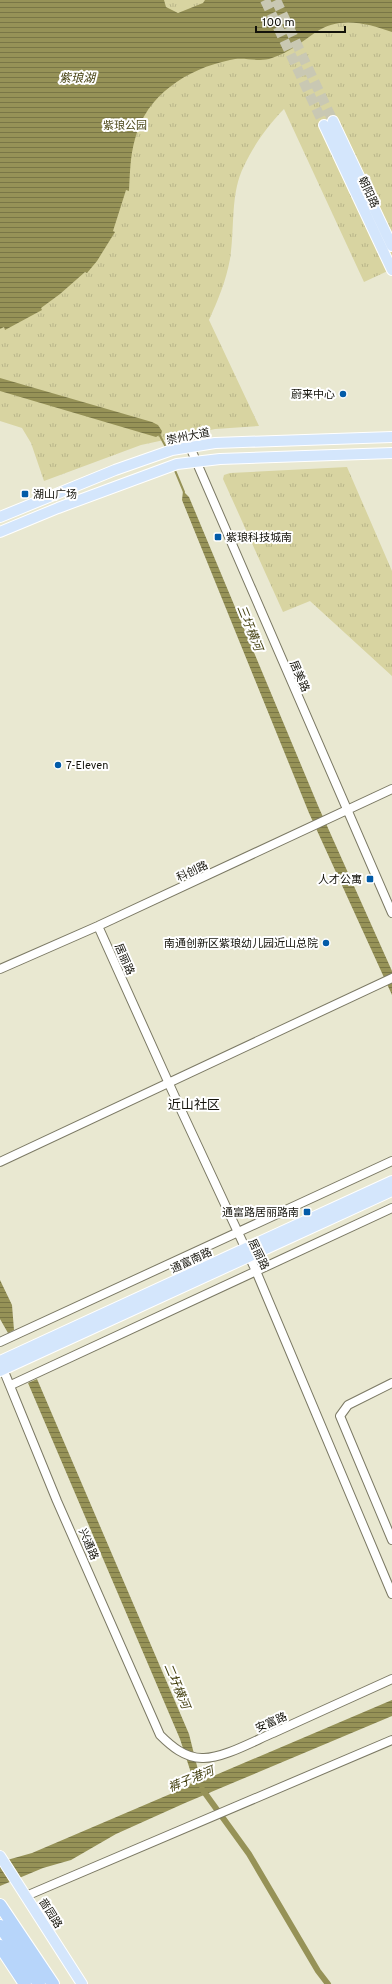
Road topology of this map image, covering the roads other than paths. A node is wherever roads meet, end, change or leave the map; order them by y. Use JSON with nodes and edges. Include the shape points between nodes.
{"nodes":[{"id":1,"x":392,"y":246,"type":"edge"},
{"id":2,"x":392,"y":270,"type":"edge"},
{"id":3,"x":392,"y":437,"type":"edge"},
{"id":4,"x":190,"y":447,"type":"junction"},
{"id":5,"x":392,"y":454,"type":"edge"},
{"id":6,"x":195,"y":462,"type":"junction"},
{"id":7,"x":0,"y":517,"type":"edge"},
{"id":8,"x":0,"y":532,"type":"edge"},
{"id":9,"x":392,"y":789,"type":"edge"},
{"id":10,"x":347,"y":810,"type":"junction"},
{"id":11,"x":392,"y":913,"type":"edge"},
{"id":12,"x":98,"y":926,"type":"junction"},
{"id":13,"x":0,"y":969,"type":"edge"},
{"id":14,"x":392,"y":978,"type":"edge"},
{"id":15,"x":168,"y":1082,"type":"junction"},
{"id":16,"x":392,"y":1161,"type":"edge"},
{"id":17,"x":0,"y":1162,"type":"edge"},
{"id":18,"x":392,"y":1181,"type":"edge"},
{"id":19,"x":392,"y":1191,"type":"edge"},
{"id":20,"x":392,"y":1208,"type":"edge"},
{"id":21,"x":237,"y":1233,"type":"junction"},
{"id":22,"x":247,"y":1253,"type":"junction"},
{"id":23,"x":256,"y":1271,"type":"junction"},
{"id":24,"x":0,"y":1342,"type":"edge"},
{"id":25,"x":1,"y":1365,"type":"edge"},
{"id":26,"x":392,"y":1384,"type":"edge"},
{"id":27,"x":11,"y":1385,"type":"junction"},
{"id":28,"x":392,"y":1540,"type":"edge"},
{"id":29,"x":392,"y":1594,"type":"edge"},
{"id":30,"x":392,"y":1679,"type":"edge"},
{"id":31,"x":160,"y":1735,"type":"joint"},
{"id":32,"x":392,"y":1740,"type":"edge"},
{"id":33,"x":0,"y":1856,"type":"edge"},
{"id":34,"x":26,"y":1896,"type":"junction"},
{"id":35,"x":0,"y":1905,"type":"edge"},
{"id":36,"x":0,"y":1926,"type":"edge"},
{"id":37,"x":0,"y":1946,"type":"edge"},
{"id":38,"x":0,"y":1961,"type":"edge"},
{"id":39,"x":16,"y":1984,"type":"edge"},
{"id":40,"x":25,"y":1984,"type":"edge"},
{"id":41,"x":39,"y":1984,"type":"edge"},
{"id":42,"x":53,"y":1984,"type":"edge"},
{"id":43,"x":82,"y":1984,"type":"edge"}],
"edges":[{"from":1,"to":2,"type":"main road","name":"朝阳路","via":[[329,123]]},
{"from":3,"to":4,"type":"main road","name":"崇州大道","via":[[215,443]]},
{"from":4,"to":6,"type":"street","name":"居美路"},
{"from":4,"to":7,"type":"main road","name":"崇州大道","via":[[172,450],[108,473]]},
{"from":5,"to":6,"type":"main road"},
{"from":6,"to":8,"type":"main road","via":[[177,464]]},
{"from":6,"to":10,"type":"street","name":"居美路"},
{"from":9,"to":10,"type":"street","name":"科创路"},
{"from":10,"to":11,"type":"street","name":"居美路"},
{"from":10,"to":12,"type":"street","name":"科创路"},
{"from":12,"to":13,"type":"street","name":"科创路"},
{"from":12,"to":15,"type":"street","name":"居丽路"},
{"from":14,"to":15,"type":"street"},
{"from":15,"to":17,"type":"street"},
{"from":15,"to":21,"type":"street","name":"居丽路"},
{"from":16,"to":21,"type":"street"},
{"from":18,"to":22,"type":"main road","name":"通富南路"},
{"from":19,"to":22,"type":"main road","name":"通富南路"},
{"from":20,"to":23,"type":"street"},
{"from":21,"to":22,"type":"street","name":"居丽路"},
{"from":21,"to":24,"type":"street"},
{"from":22,"to":23,"type":"street","name":"居丽路"},
{"from":22,"to":25,"type":"main road","name":"通富南路"},
{"from":23,"to":27,"type":"street"},
{"from":23,"to":29,"type":"street","name":"居丽路"},
{"from":25,"to":27,"type":"street","name":"兴通路"},
{"from":26,"to":28,"type":"street","via":[[348,1405],[340,1416]]},
{"from":27,"to":31,"type":"street","name":"兴通路","via":[[57,1501]]},
{"from":30,"to":31,"type":"street","name":"安富路","via":[[219,1755],[202,1758],[182,1753]]},
{"from":32,"to":34,"type":"street"},
{"from":33,"to":34,"type":"main road","name":"啬园路"},
{"from":34,"to":43,"type":"main road","name":"啬园路"},
{"from":35,"to":42,"type":"highway"},
{"from":36,"to":41,"type":"highway"},
{"from":37,"to":40,"type":"highway"},
{"from":38,"to":39,"type":"highway"}]}
